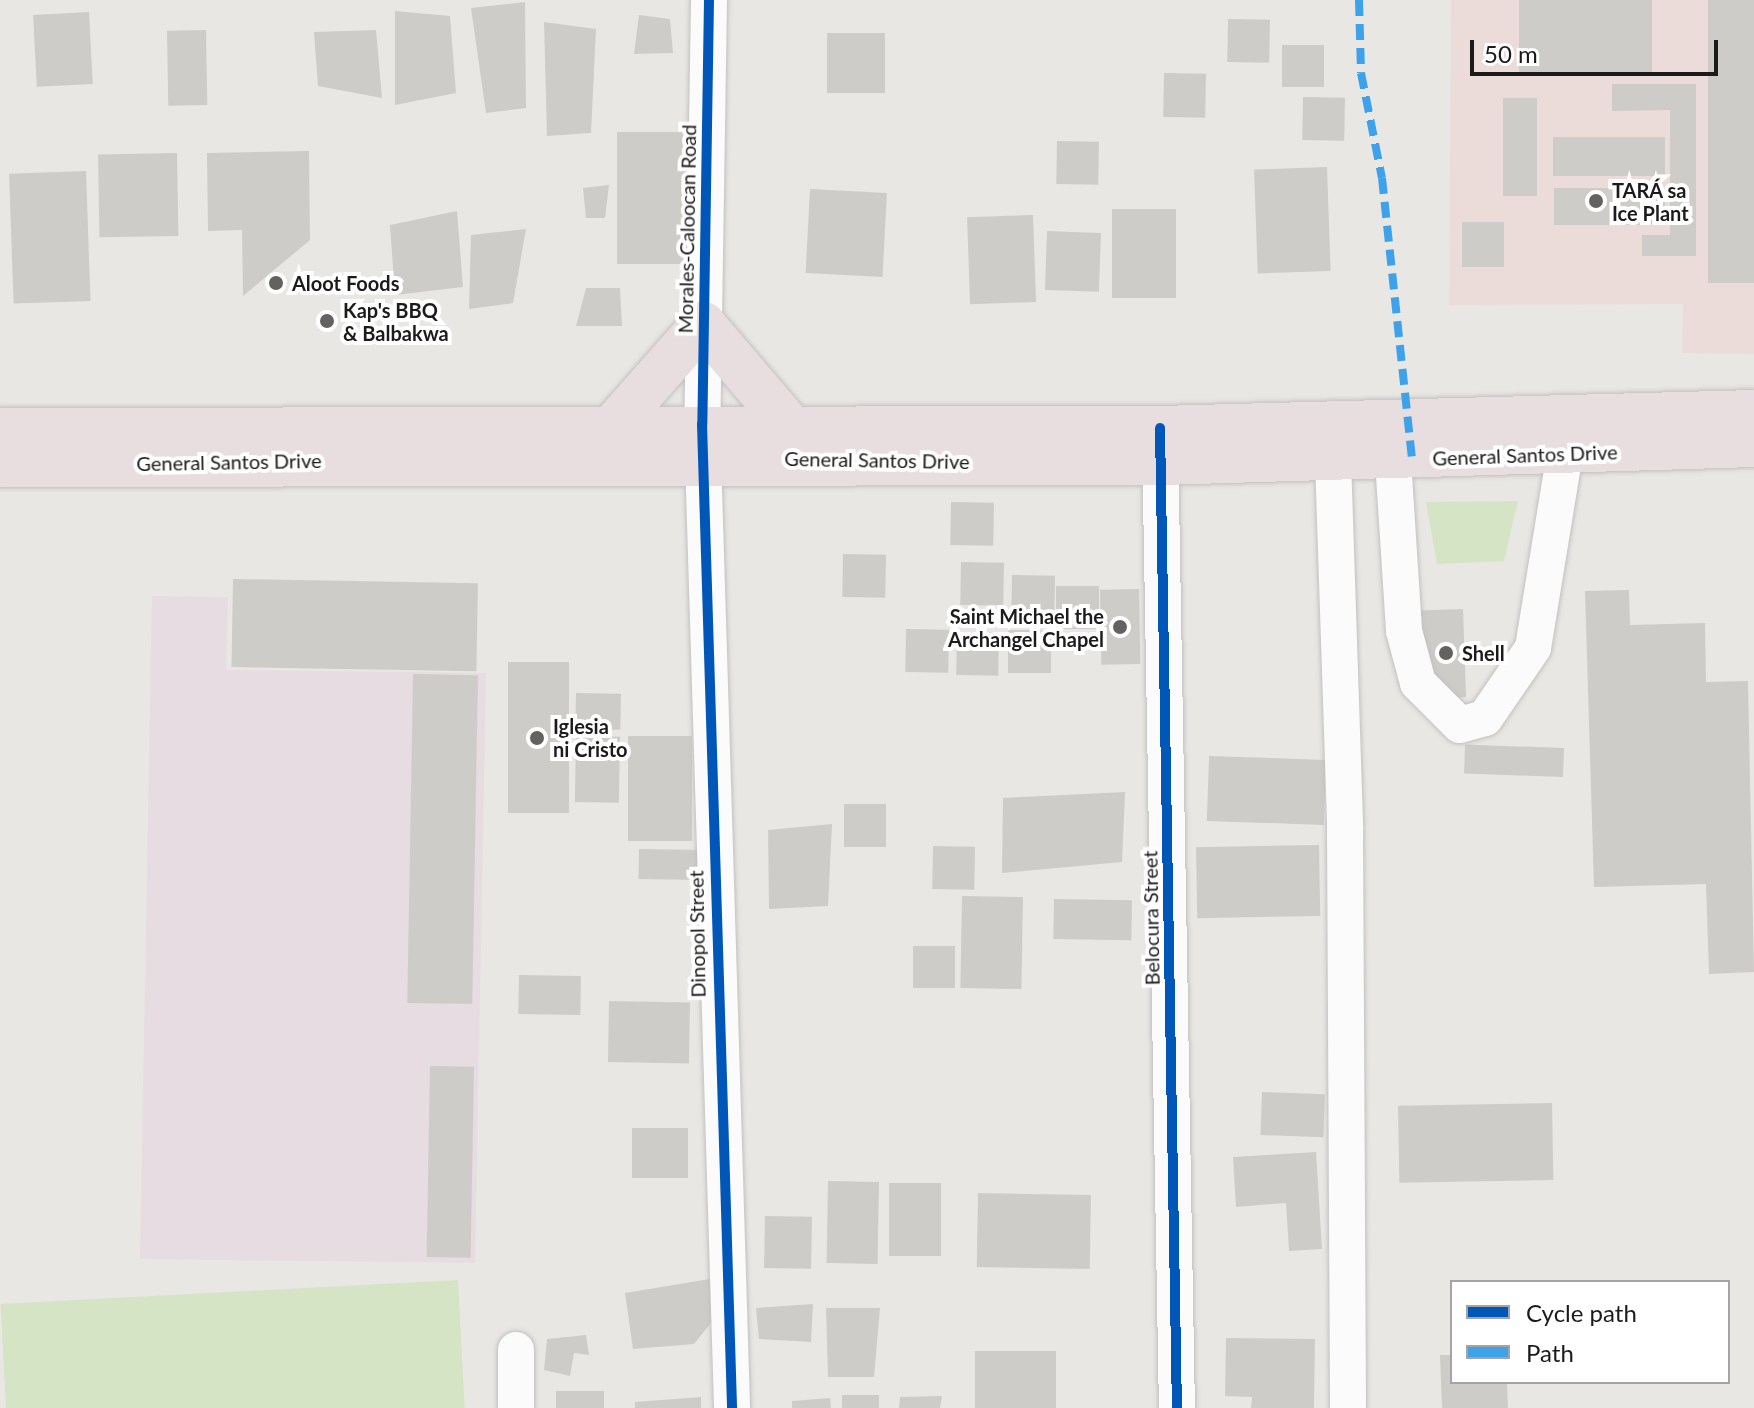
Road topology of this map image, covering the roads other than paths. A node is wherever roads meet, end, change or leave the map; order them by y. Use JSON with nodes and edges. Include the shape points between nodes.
{"nodes":[{"id":1,"x":709,"y":0,"type":"edge"},
{"id":2,"x":703,"y":324,"type":"junction"},
{"id":3,"x":1754,"y":412,"type":"edge"},
{"id":4,"x":614,"y":425,"type":"junction"},
{"id":5,"x":789,"y":425,"type":"junction"},
{"id":6,"x":0,"y":430,"type":"edge"},
{"id":7,"x":702,"y":441,"type":"junction"},
{"id":8,"x":1160,"y":445,"type":"junction"},
{"id":9,"x":1754,"y":445,"type":"edge"},
{"id":10,"x":1565,"y":453,"type":"junction"},
{"id":11,"x":1333,"y":460,"type":"junction"},
{"id":12,"x":1393,"y":460,"type":"junction"},
{"id":13,"x":0,"y":465,"type":"edge"},
{"id":14,"x":516,"y":1350,"type":"dead end"},
{"id":15,"x":516,"y":1408,"type":"edge"},
{"id":16,"x":732,"y":1408,"type":"edge"},
{"id":17,"x":1177,"y":1408,"type":"edge"},
{"id":18,"x":1348,"y":1408,"type":"edge"}],
"edges":[{"from":1,"to":2,"type":"street","name":"Morales-Caloocan Road"},
{"from":2,"to":4,"type":"highway"},
{"from":2,"to":5,"type":"highway"},
{"from":2,"to":7,"type":"street","name":"Morales-Caloocan Road"},
{"from":3,"to":8,"type":"highway","name":"General Santos Drive"},
{"from":4,"to":6,"type":"highway","name":"General Santos Drive"},
{"from":4,"to":7,"type":"highway","name":"General Santos Drive"},
{"from":5,"to":7,"type":"highway","name":"General Santos Drive"},
{"from":5,"to":8,"type":"highway","name":"General Santos Drive"},
{"from":7,"to":8,"type":"highway","name":"General Santos Drive"},
{"from":7,"to":13,"type":"highway","name":"General Santos Drive"},
{"from":7,"to":16,"type":"street","name":"Dinopol Street"},
{"from":8,"to":11,"type":"highway","name":"General Santos Drive"},
{"from":8,"to":17,"type":"street","name":"Belocura Street"},
{"from":9,"to":10,"type":"highway","name":"General Santos Drive"},
{"from":10,"to":12,"type":"highway","name":"General Santos Drive"},
{"from":10,"to":12,"type":"street","via":[[1533,648],[1485,718],[1460,725],[1418,683],[1404,631]]},
{"from":11,"to":12,"type":"highway","name":"General Santos Drive"},
{"from":11,"to":18,"type":"street","via":[[1345,829]]},
{"from":14,"to":15,"type":"street"}]}
